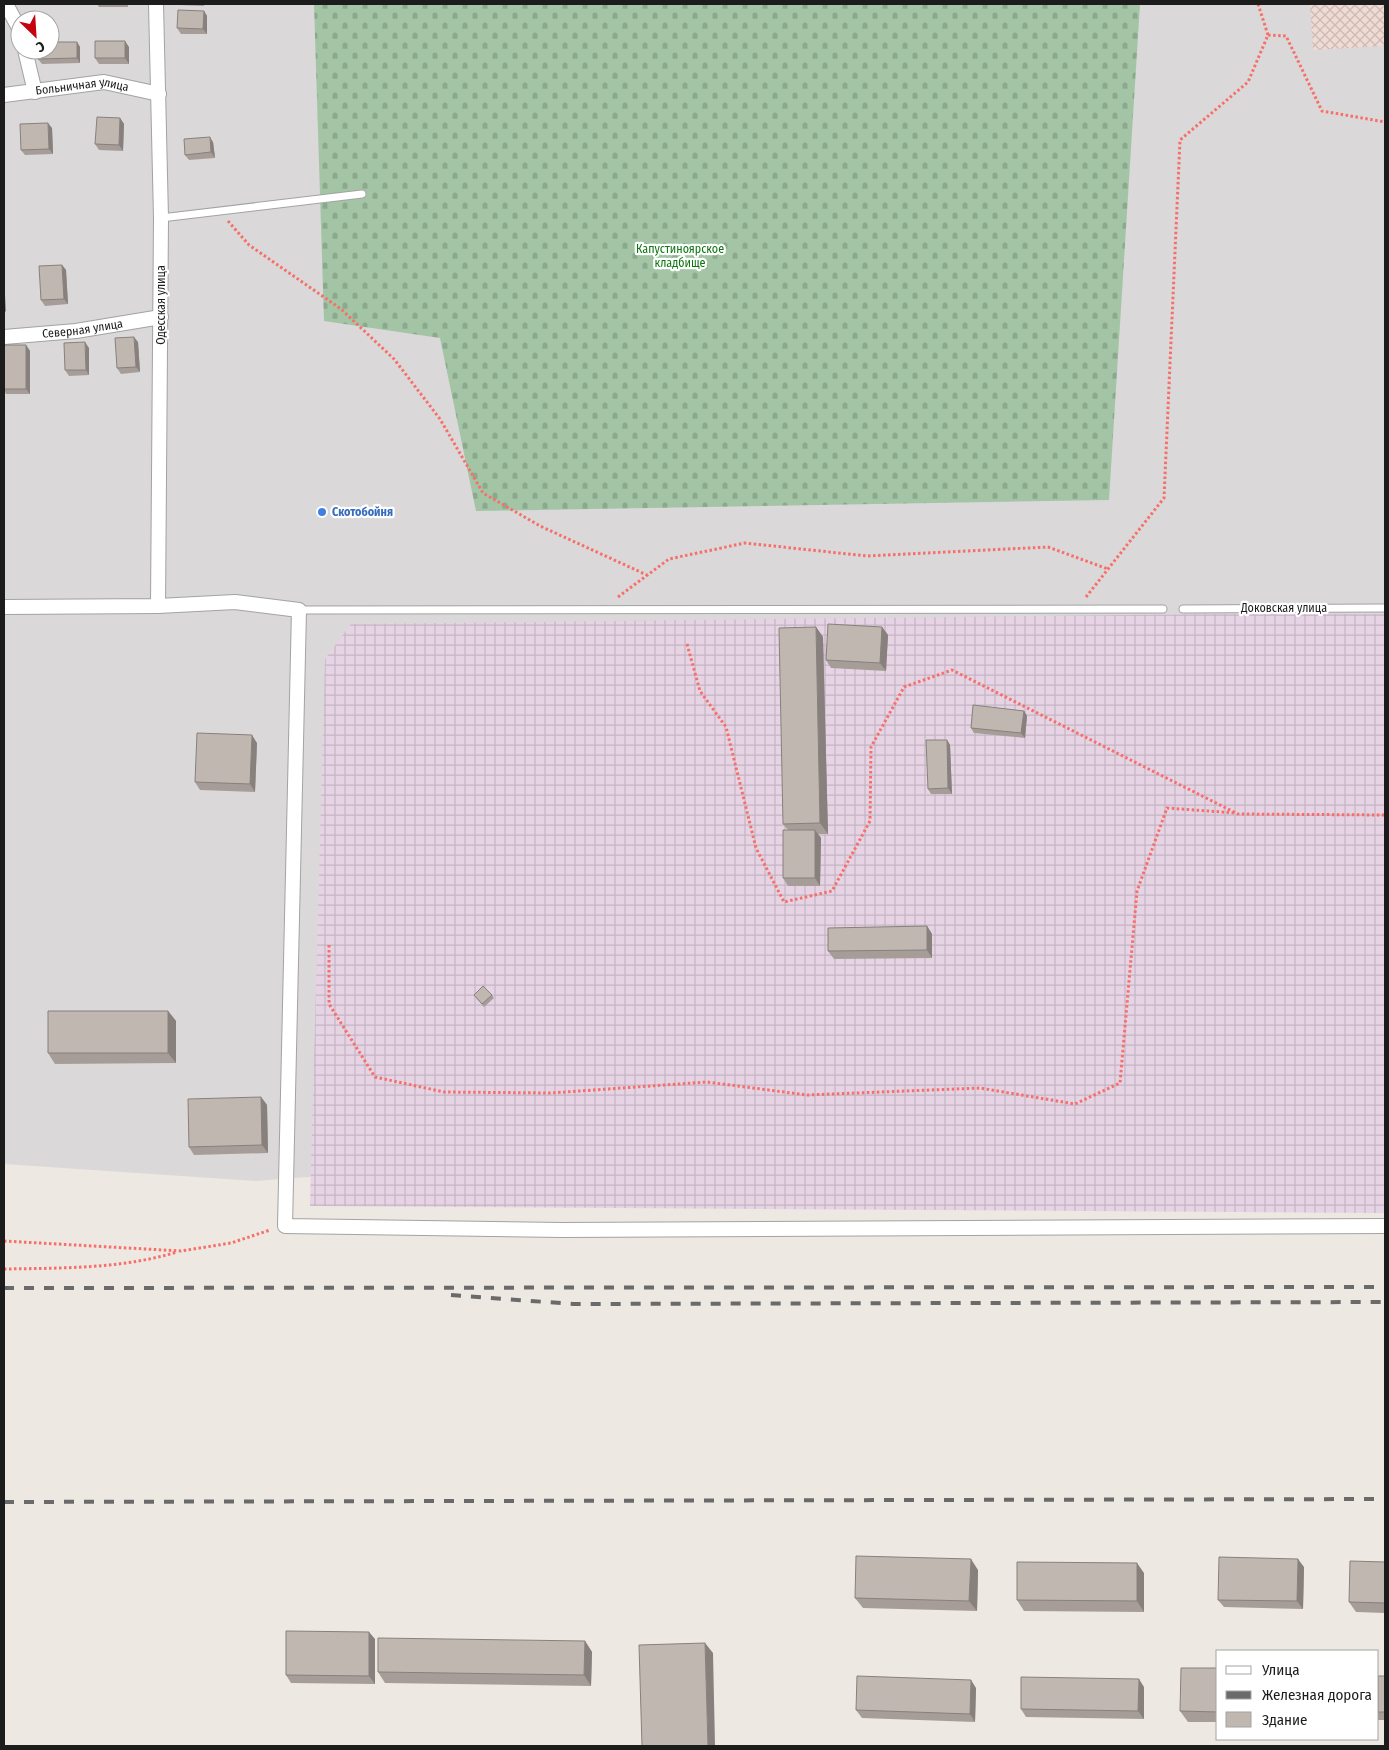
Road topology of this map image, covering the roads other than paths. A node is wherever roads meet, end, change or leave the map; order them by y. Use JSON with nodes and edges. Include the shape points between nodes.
{"nodes":[{"id":1,"x":156,"y":4,"type":"edge"},
{"id":2,"x":27,"y":60,"type":"edge"},
{"id":3,"x":35,"y":92,"type":"junction"},
{"id":4,"x":158,"y":94,"type":"junction"},
{"id":5,"x":4,"y":95,"type":"edge"},
{"id":6,"x":362,"y":194,"type":"dead end"},
{"id":7,"x":161,"y":218,"type":"junction"},
{"id":8,"x":161,"y":317,"type":"junction"},
{"id":9,"x":4,"y":337,"type":"edge"},
{"id":10,"x":158,"y":606,"type":"junction"},
{"id":11,"x":4,"y":607,"type":"edge"},
{"id":12,"x":1385,"y":608,"type":"edge"},
{"id":13,"x":1163,"y":609,"type":"dead end"},
{"id":14,"x":1183,"y":609,"type":"dead end"},
{"id":15,"x":299,"y":610,"type":"junction"},
{"id":16,"x":1385,"y":1226,"type":"edge"}],
"edges":[{"from":1,"to":4,"type":"street","name":"Одесская улица"},
{"from":2,"to":3,"type":"street"},
{"from":3,"to":4,"type":"street","name":"Больничная улица","via":[[104,82]]},
{"from":3,"to":5,"type":"street","name":"Больничная улица"},
{"from":4,"to":7,"type":"street","name":"Одесская улица"},
{"from":6,"to":7,"type":"lane"},
{"from":7,"to":8,"type":"street","name":"Одесская улица"},
{"from":8,"to":9,"type":"street","name":"Северная улица","via":[[76,332]]},
{"from":8,"to":10,"type":"street","name":"Одесская улица"},
{"from":10,"to":11,"type":"street"},
{"from":10,"to":15,"type":"street","via":[[235,602]]},
{"from":12,"to":14,"type":"lane","name":"Доковская улица"},
{"from":13,"to":15,"type":"lane"},
{"from":15,"to":16,"type":"street","via":[[285,1226],[562,1230]]}]}
